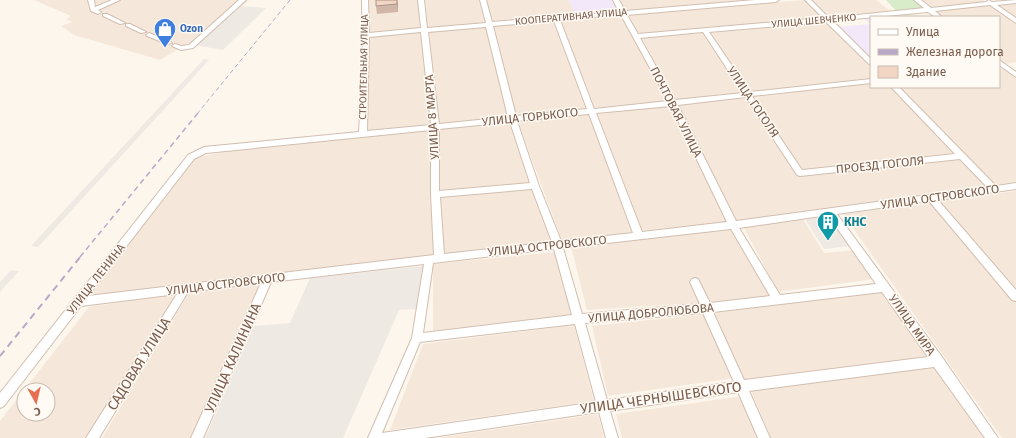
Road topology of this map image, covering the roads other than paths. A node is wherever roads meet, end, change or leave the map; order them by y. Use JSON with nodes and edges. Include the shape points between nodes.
{"nodes":[{"id":1,"x":91,"y":0,"type":"edge"},
{"id":2,"x":118,"y":0,"type":"edge"},
{"id":3,"x":244,"y":0,"type":"edge"},
{"id":4,"x":365,"y":0,"type":"edge"},
{"id":5,"x":421,"y":0,"type":"edge"},
{"id":6,"x":482,"y":0,"type":"edge"},
{"id":7,"x":616,"y":0,"type":"edge"},
{"id":8,"x":776,"y":0,"type":"edge"},
{"id":9,"x":808,"y":0,"type":"edge"},
{"id":10,"x":917,"y":0,"type":"edge"},
{"id":11,"x":1016,"y":0,"type":"edge"},
{"id":12,"x":742,"y":1,"type":"edge"},
{"id":13,"x":988,"y":1,"type":"edge"},
{"id":14,"x":930,"y":10,"type":"junction"},
{"id":15,"x":99,"y":13,"type":"junction"},
{"id":16,"x":624,"y":13,"type":"junction"},
{"id":17,"x":938,"y":16,"type":"edge"},
{"id":18,"x":556,"y":19,"type":"junction"},
{"id":19,"x":827,"y":20,"type":"junction"},
{"id":20,"x":1016,"y":21,"type":"edge"},
{"id":21,"x":489,"y":24,"type":"junction"},
{"id":22,"x":425,"y":30,"type":"junction"},
{"id":23,"x":705,"y":31,"type":"junction"},
{"id":24,"x":366,"y":35,"type":"junction"},
{"id":25,"x":637,"y":36,"type":"junction"},
{"id":26,"x":870,"y":62,"type":"edge"},
{"id":27,"x":1001,"y":65,"type":"edge"},
{"id":28,"x":1016,"y":65,"type":"edge"},
{"id":29,"x":1016,"y":75,"type":"edge"},
{"id":30,"x":870,"y":81,"type":"edge"},
{"id":31,"x":896,"y":88,"type":"edge"},
{"id":32,"x":749,"y":95,"type":"junction"},
{"id":33,"x":673,"y":103,"type":"junction"},
{"id":34,"x":592,"y":111,"type":"junction"},
{"id":35,"x":513,"y":120,"type":"junction"},
{"id":36,"x":435,"y":126,"type":"junction"},
{"id":37,"x":364,"y":134,"type":"junction"},
{"id":38,"x":960,"y":156,"type":"junction"},
{"id":39,"x":191,"y":157,"type":"joint"},
{"id":40,"x":800,"y":173,"type":"joint"},
{"id":41,"x":535,"y":186,"type":"junction"},
{"id":42,"x":1012,"y":186,"type":"edge"},
{"id":43,"x":993,"y":188,"type":"junction"},
{"id":44,"x":435,"y":194,"type":"junction"},
{"id":45,"x":1016,"y":195,"type":"edge"},
{"id":46,"x":931,"y":198,"type":"junction"},
{"id":47,"x":831,"y":213,"type":"junction"},
{"id":48,"x":733,"y":225,"type":"junction"},
{"id":49,"x":639,"y":236,"type":"junction"},
{"id":50,"x":558,"y":246,"type":"junction"},
{"id":51,"x":434,"y":259,"type":"junction"},
{"id":52,"x":268,"y":278,"type":"junction"},
{"id":53,"x":695,"y":282,"type":"dead end"},
{"id":54,"x":885,"y":287,"type":"junction"},
{"id":55,"x":185,"y":289,"type":"junction"},
{"id":56,"x":1016,"y":297,"type":"edge"},
{"id":57,"x":777,"y":300,"type":"junction"},
{"id":58,"x":78,"y":302,"type":"junction"},
{"id":59,"x":707,"y":308,"type":"junction"},
{"id":60,"x":579,"y":319,"type":"junction"},
{"id":61,"x":417,"y":338,"type":"junction"},
{"id":62,"x":938,"y":361,"type":"junction"},
{"id":63,"x":743,"y":386,"type":"junction"},
{"id":64,"x":0,"y":402,"type":"edge"},
{"id":65,"x":604,"y":407,"type":"junction"},
{"id":66,"x":92,"y":438,"type":"edge"},
{"id":67,"x":198,"y":438,"type":"edge"},
{"id":68,"x":374,"y":438,"type":"edge"},
{"id":69,"x":384,"y":438,"type":"edge"},
{"id":70,"x":612,"y":438,"type":"edge"},
{"id":71,"x":764,"y":438,"type":"edge"},
{"id":72,"x":992,"y":438,"type":"edge"}],
"edges":[{"from":1,"to":15,"type":"street"},
{"from":2,"to":15,"type":"street"},
{"from":3,"to":15,"type":"street","via":[[192,46],[181,48]]},
{"from":4,"to":24,"type":"street","name":"СТРОИТЕЛЬНАЯ УЛИЦА"},
{"from":5,"to":22,"type":"street","name":"УЛИЦА 8 МАРТА"},
{"from":6,"to":21,"type":"street"},
{"from":7,"to":16,"type":"street","name":"ПОЧТОВАЯ УЛИЦА"},
{"from":8,"to":12,"type":"street","name":"КООПЕРАТИВНАЯ УЛИЦА"},
{"from":9,"to":19,"type":"street"},
{"from":10,"to":14,"type":"street"},
{"from":11,"to":13,"type":"street"},
{"from":12,"to":16,"type":"street","name":"КООПЕРАТИВНАЯ УЛИЦА"},
{"from":13,"to":14,"type":"street","name":"УЛИЦА ШЕВЧЕНКО"},
{"from":13,"to":20,"type":"street"},
{"from":14,"to":17,"type":"street"},
{"from":14,"to":19,"type":"street","name":"УЛИЦА ШЕВЧЕНКО"},
{"from":16,"to":18,"type":"street","name":"КООПЕРАТИВНАЯ УЛИЦА"},
{"from":16,"to":25,"type":"street","name":"ПОЧТОВАЯ УЛИЦА"},
{"from":18,"to":21,"type":"street","name":"КООПЕРАТИВНАЯ УЛИЦА"},
{"from":18,"to":34,"type":"street"},
{"from":19,"to":23,"type":"street","name":"УЛИЦА ШЕВЧЕНКО"},
{"from":19,"to":26,"type":"street"},
{"from":21,"to":22,"type":"street","name":"КООПЕРАТИВНАЯ УЛИЦА"},
{"from":21,"to":35,"type":"street"},
{"from":22,"to":24,"type":"street","name":"КООПЕРАТИВНАЯ УЛИЦА"},
{"from":22,"to":36,"type":"street","name":"УЛИЦА 8 МАРТА"},
{"from":23,"to":25,"type":"street","name":"УЛИЦА ШЕВЧЕНКО"},
{"from":23,"to":32,"type":"street","name":"УЛИЦА ГОГОЛЯ"},
{"from":24,"to":37,"type":"street","name":"СТРОИТЕЛЬНАЯ УЛИЦА"},
{"from":25,"to":33,"type":"street","name":"ПОЧТОВАЯ УЛИЦА"},
{"from":27,"to":28,"type":"street"},
{"from":27,"to":29,"type":"street"},
{"from":30,"to":32,"type":"street","name":"УЛИЦА ГОРЬКОГО"},
{"from":31,"to":38,"type":"street"},
{"from":32,"to":33,"type":"street","name":"УЛИЦА ГОРЬКОГО"},
{"from":32,"to":40,"type":"street","name":"УЛИЦА ГОГОЛЯ"},
{"from":33,"to":34,"type":"street","name":"УЛИЦА ГОРЬКОГО"},
{"from":33,"to":48,"type":"street","name":"ПОЧТОВАЯ УЛИЦА"},
{"from":34,"to":35,"type":"street","name":"УЛИЦА ГОРЬКОГО"},
{"from":34,"to":49,"type":"street"},
{"from":35,"to":36,"type":"street","name":"УЛИЦА ГОРЬКОГО"},
{"from":35,"to":41,"type":"street"},
{"from":36,"to":37,"type":"street","name":"УЛИЦА ГОРЬКОГО"},
{"from":36,"to":44,"type":"street","name":"УЛИЦА 8 МАРТА"},
{"from":37,"to":39,"type":"street","name":"УЛИЦА ГОРЬКОГО","via":[[204,150]]},
{"from":38,"to":40,"type":"street","name":"ПРОЕЗД ГОГОЛЯ"},
{"from":38,"to":43,"type":"street"},
{"from":39,"to":58,"type":"street","name":"УЛИЦА ЛЕНИНА"},
{"from":41,"to":44,"type":"street"},
{"from":41,"to":50,"type":"street"},
{"from":42,"to":43,"type":"street","name":"УЛИЦА ОСТРОВСКОГО"},
{"from":42,"to":45,"type":"street"},
{"from":43,"to":46,"type":"street","name":"УЛИЦА ОСТРОВСКОГО"},
{"from":44,"to":51,"type":"street","name":"УЛИЦА 8 МАРТА"},
{"from":46,"to":47,"type":"street","name":"УЛИЦА ОСТРОВСКОГО"},
{"from":46,"to":56,"type":"street"},
{"from":47,"to":48,"type":"street","name":"УЛИЦА ОСТРОВСКОГО"},
{"from":47,"to":54,"type":"street","name":"УЛИЦА МИРА"},
{"from":48,"to":49,"type":"street","name":"УЛИЦА ОСТРОВСКОГО"},
{"from":48,"to":57,"type":"street","name":"ПОЧТОВАЯ УЛИЦА"},
{"from":49,"to":50,"type":"street","name":"УЛИЦА ОСТРОВСКОГО"},
{"from":50,"to":51,"type":"street","name":"УЛИЦА ОСТРОВСКОГО"},
{"from":50,"to":60,"type":"street"},
{"from":51,"to":52,"type":"street","name":"УЛИЦА ОСТРОВСКОГО"},
{"from":51,"to":61,"type":"street","name":"УЛИЦА 8 МАРТА"},
{"from":52,"to":55,"type":"street","name":"УЛИЦА ОСТРОВСКОГО"},
{"from":52,"to":67,"type":"street","name":"УЛИЦА КАЛИНИНА"},
{"from":53,"to":59,"type":"street"},
{"from":54,"to":57,"type":"street","name":"УЛИЦА ДОБРОЛЮБОВА"},
{"from":54,"to":62,"type":"street","name":"УЛИЦА МИРА"},
{"from":55,"to":58,"type":"street","name":"УЛИЦА ОСТРОВСКОГО"},
{"from":55,"to":66,"type":"street","name":"САДОВАЯ УЛИЦА"},
{"from":57,"to":59,"type":"street","name":"УЛИЦА ДОБРОЛЮБОВА"},
{"from":58,"to":64,"type":"street","name":"УЛИЦА ЛЕНИНА"},
{"from":59,"to":60,"type":"street","name":"УЛИЦА ДОБРОЛЮБОВА"},
{"from":59,"to":63,"type":"street"},
{"from":60,"to":61,"type":"street","name":"УЛИЦА ДОБРОЛЮБОВА"},
{"from":60,"to":65,"type":"street"},
{"from":61,"to":68,"type":"street","name":"УЛИЦА 8 МАРТА"},
{"from":62,"to":63,"type":"street","name":"УЛИЦА ЧЕРНЫШЕВСКОГО"},
{"from":62,"to":72,"type":"street","name":"УЛИЦА МИРА"},
{"from":63,"to":65,"type":"street","name":"УЛИЦА ЧЕРНЫШЕВСКОГО"},
{"from":63,"to":71,"type":"street"},
{"from":65,"to":69,"type":"street","name":"УЛИЦА ЧЕРНЫШЕВСКОГО"},
{"from":65,"to":70,"type":"street"}]}
